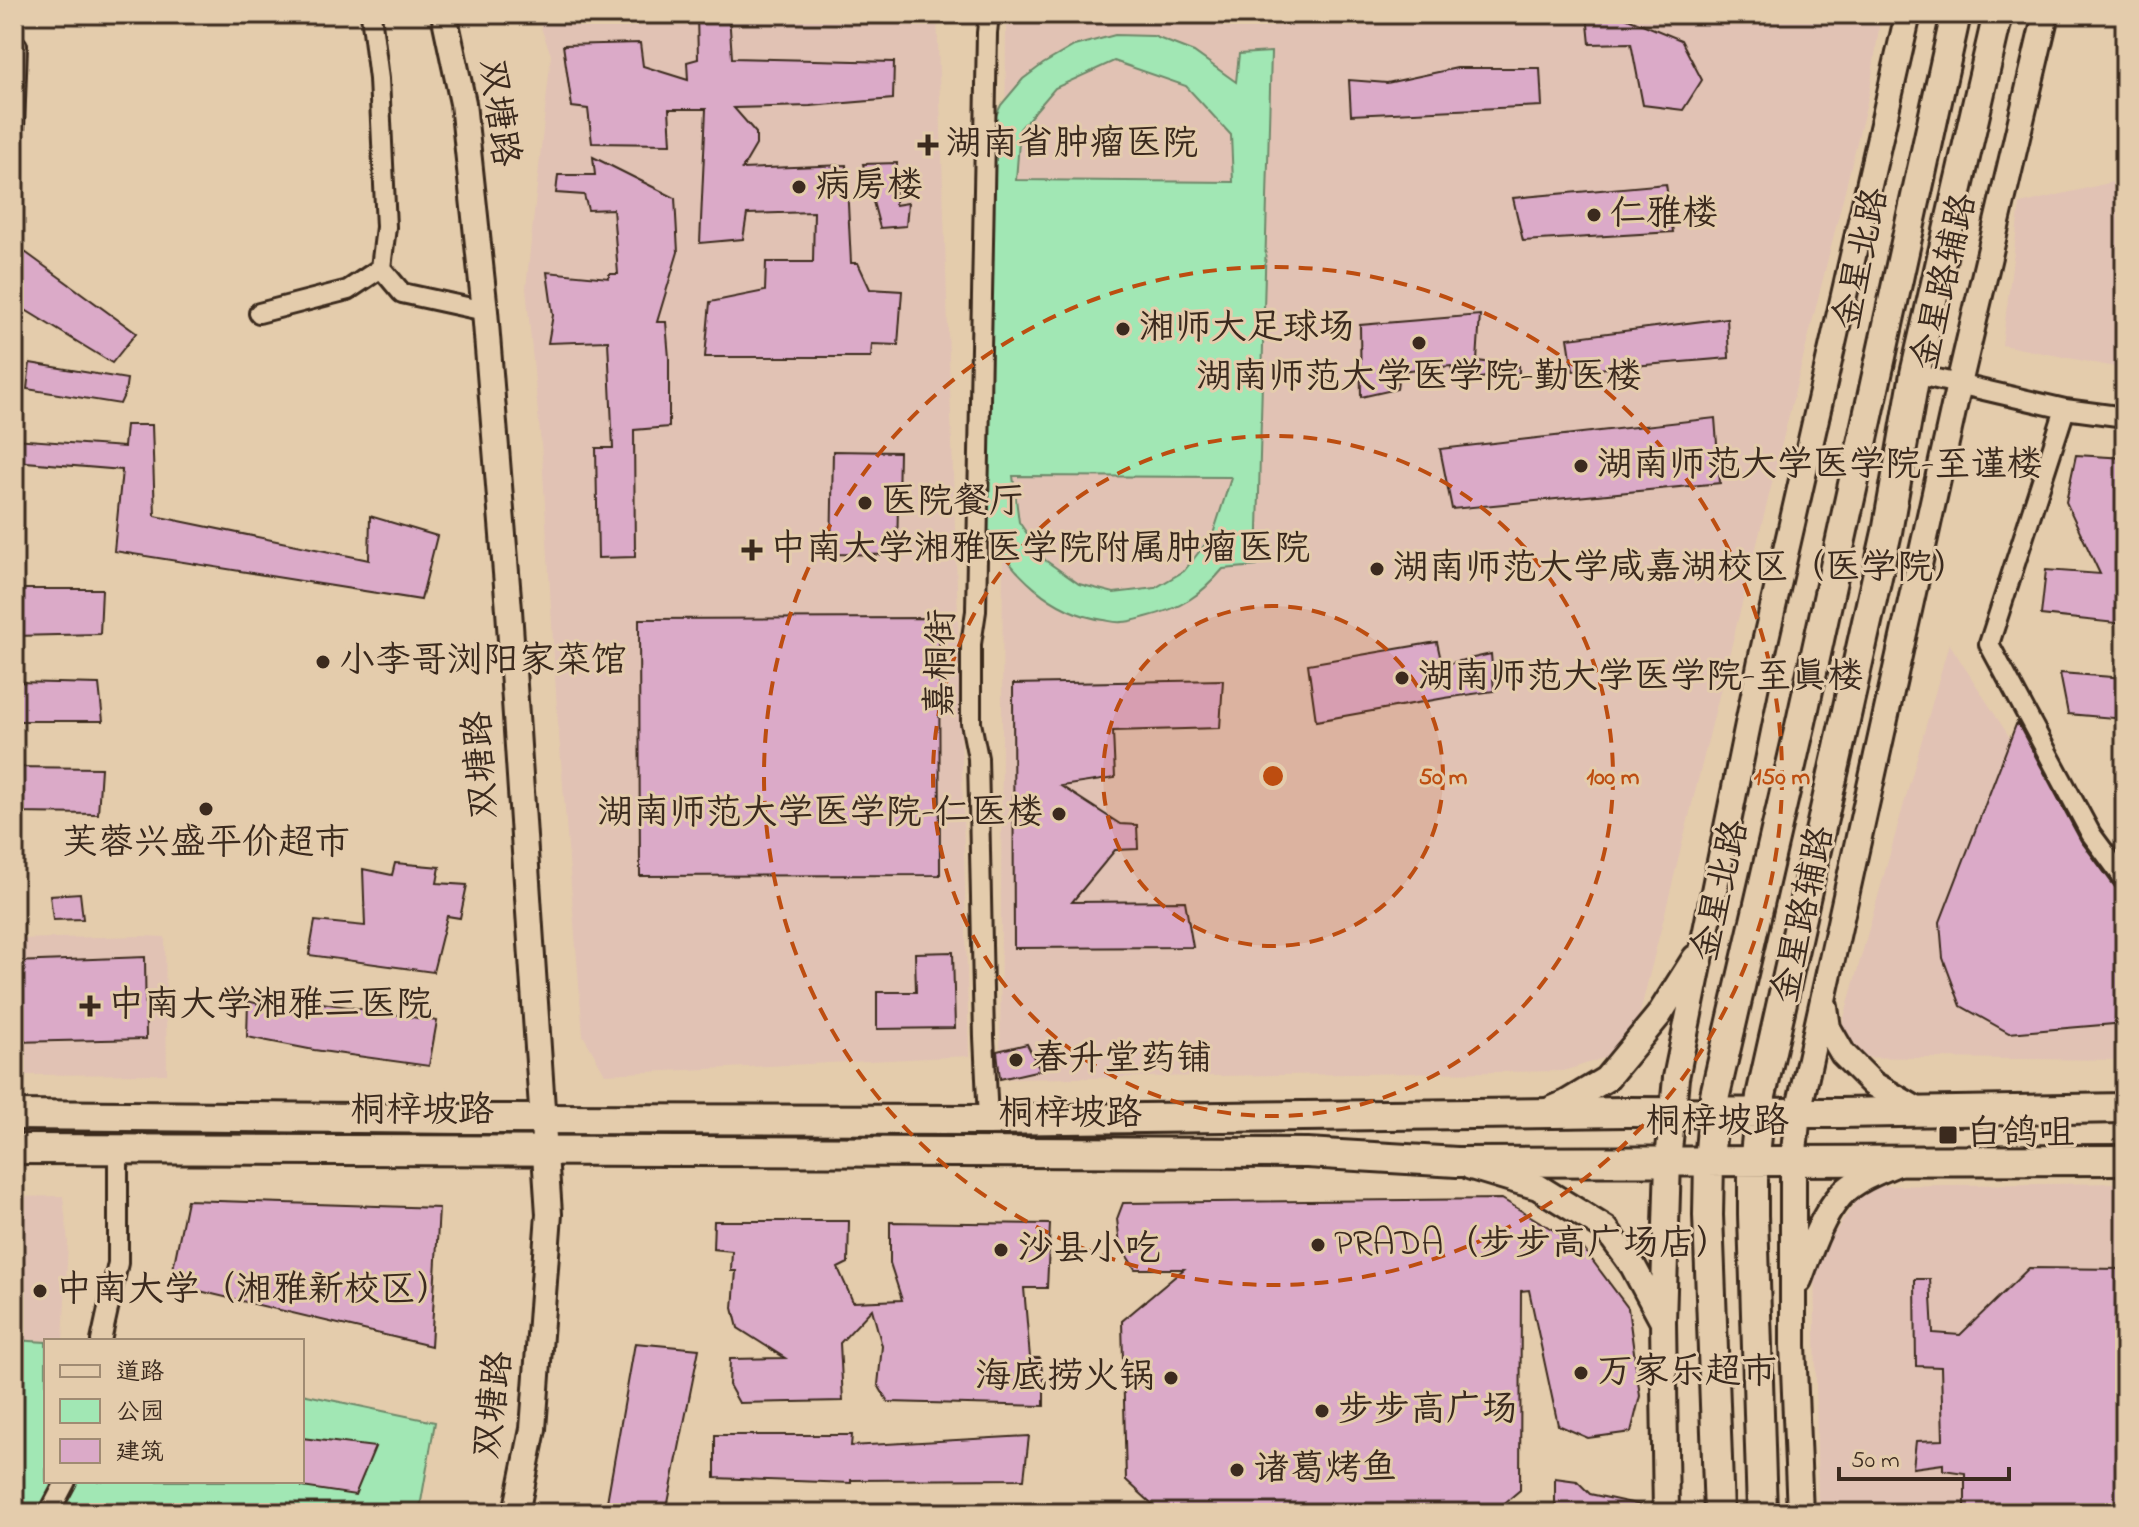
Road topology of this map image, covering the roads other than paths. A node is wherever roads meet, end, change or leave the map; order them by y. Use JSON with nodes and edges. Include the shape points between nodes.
{"nodes":[{"id":1,"x":371,"y":14,"type":"edge"},
{"id":2,"x":444,"y":14,"type":"edge"},
{"id":3,"x":989,"y":14,"type":"edge"},
{"id":4,"x":1908,"y":14,"type":"edge"},
{"id":5,"x":1956,"y":14,"type":"edge"},
{"id":6,"x":1998,"y":14,"type":"edge"},
{"id":7,"x":2046,"y":14,"type":"edge"},
{"id":8,"x":17,"y":46,"type":"dead end"},
{"id":9,"x":14,"y":128,"type":"edge"},
{"id":10,"x":381,"y":268,"type":"junction"},
{"id":11,"x":485,"y":311,"type":"junction"},
{"id":12,"x":259,"y":313,"type":"dead end"},
{"id":13,"x":1915,"y":374,"type":"junction"},
{"id":14,"x":1959,"y":384,"type":"junction"},
{"id":15,"x":2065,"y":409,"type":"junction"},
{"id":16,"x":2125,"y":417,"type":"edge"},
{"id":17,"x":2125,"y":880,"type":"edge"},
{"id":18,"x":1703,"y":946,"type":"junction"},
{"id":19,"x":1824,"y":996,"type":"junction"},
{"id":20,"x":2125,"y":1108,"type":"edge"},
{"id":21,"x":1672,"y":1112,"type":"junction"},
{"id":22,"x":1713,"y":1112,"type":"junction"},
{"id":23,"x":1921,"y":1112,"type":"junction"},
{"id":24,"x":1542,"y":1113,"type":"junction"},
{"id":25,"x":1759,"y":1113,"type":"junction"},
{"id":26,"x":1798,"y":1113,"type":"junction"},
{"id":27,"x":14,"y":1115,"type":"edge"},
{"id":28,"x":542,"y":1118,"type":"junction"},
{"id":29,"x":988,"y":1120,"type":"junction"},
{"id":30,"x":14,"y":1149,"type":"edge"},
{"id":31,"x":118,"y":1149,"type":"junction"},
{"id":32,"x":543,"y":1151,"type":"junction"},
{"id":33,"x":2125,"y":1160,"type":"edge"},
{"id":34,"x":1668,"y":1161,"type":"junction"},
{"id":35,"x":1709,"y":1161,"type":"junction"},
{"id":36,"x":1755,"y":1161,"type":"junction"},
{"id":37,"x":1793,"y":1161,"type":"junction"},
{"id":38,"x":1901,"y":1161,"type":"junction"},
{"id":39,"x":1457,"y":1162,"type":"junction"},
{"id":40,"x":1793,"y":1293,"type":"junction"},
{"id":41,"x":1663,"y":1322,"type":"junction"},
{"id":42,"x":101,"y":1339,"type":"edge"},
{"id":43,"x":65,"y":1483,"type":"edge"},
{"id":44,"x":49,"y":1513,"type":"edge"},
{"id":45,"x":516,"y":1513,"type":"edge"},
{"id":46,"x":1666,"y":1513,"type":"edge"},
{"id":47,"x":1719,"y":1513,"type":"edge"},
{"id":48,"x":1762,"y":1513,"type":"edge"},
{"id":49,"x":1800,"y":1513,"type":"edge"}],
"edges":[{"from":1,"to":10,"type":"street","via":[[386,227]]},
{"from":2,"to":11,"type":"street","name":"双塘路","via":[[463,103]]},
{"from":3,"to":29,"type":"street","name":"嘉桐街","via":[[976,611],[971,644]]},
{"from":4,"to":18,"type":"street","via":[[1761,660]]},
{"from":5,"to":22,"type":"main road","name":"金星北路"},
{"from":6,"to":13,"type":"main road","name":"金星北路"},
{"from":7,"to":14,"type":"street","name":"金星路辅路"},
{"from":8,"to":9,"type":"street"},
{"from":10,"to":11,"type":"street","via":[[402,293]]},
{"from":10,"to":12,"type":"street","via":[[348,290]]},
{"from":11,"to":28,"type":"street","name":"双塘路"},
{"from":13,"to":14,"type":"street"},
{"from":13,"to":25,"type":"main road","name":"金星北路","via":[[1887,532]]},
{"from":14,"to":15,"type":"street"},
{"from":14,"to":19,"type":"street","name":"金星路辅路"},
{"from":15,"to":16,"type":"street"},
{"from":15,"to":17,"type":"street","via":[[1989,644],[2091,834]]},
{"from":18,"to":21,"type":"street"},
{"from":18,"to":24,"type":"street","via":[[1659,1015],[1606,1079]]},
{"from":19,"to":23,"type":"street","via":[[1828,1028],[1843,1054],[1873,1084]]},
{"from":19,"to":26,"type":"street","name":"金星路辅路"},
{"from":20,"to":23,"type":"main road","name":"桐梓坡路"},
{"from":21,"to":22,"type":"main road","name":"桐梓坡路"},
{"from":21,"to":24,"type":"main road","name":"桐梓坡路"},
{"from":21,"to":34,"type":"street"},
{"from":22,"to":25,"type":"main road","name":"桐梓坡路"},
{"from":22,"to":35,"type":"main road","name":"金星北路"},
{"from":23,"to":26,"type":"main road","name":"桐梓坡路"},
{"from":24,"to":29,"type":"main road","name":"桐梓坡路"},
{"from":25,"to":26,"type":"main road","name":"桐梓坡路"},
{"from":25,"to":36,"type":"main road","name":"金星北路"},
{"from":26,"to":37,"type":"street","name":"金星路辅路"},
{"from":27,"to":28,"type":"main road","name":"桐梓坡路"},
{"from":28,"to":29,"type":"main road","name":"桐梓坡路"},
{"from":28,"to":32,"type":"street","name":"双塘路"},
{"from":30,"to":31,"type":"main road","name":"桐梓坡路"},
{"from":31,"to":32,"type":"main road","name":"桐梓坡路"},
{"from":31,"to":42,"type":"street","via":[[118,1263]]},
{"from":32,"to":39,"type":"main road","name":"桐梓坡路","via":[[1307,1153]]},
{"from":32,"to":45,"type":"street","name":"双塘路","via":[[549,1214],[536,1398]]},
{"from":33,"to":38,"type":"main road","name":"桐梓坡路"},
{"from":34,"to":35,"type":"main road","name":"桐梓坡路"},
{"from":34,"to":39,"type":"main road","name":"桐梓坡路"},
{"from":34,"to":41,"type":"street"},
{"from":35,"to":36,"type":"main road","name":"桐梓坡路"},
{"from":35,"to":47,"type":"main road","name":"金星北路"},
{"from":36,"to":37,"type":"main road","name":"桐梓坡路"},
{"from":36,"to":48,"type":"main road","name":"金星北路"},
{"from":37,"to":38,"type":"main road","name":"桐梓坡路"},
{"from":37,"to":40,"type":"street","name":"金星路辅路"},
{"from":38,"to":40,"type":"street","via":[[1841,1195],[1817,1233]]},
{"from":39,"to":41,"type":"street","via":[[1538,1187],[1606,1229]]},
{"from":40,"to":49,"type":"street","name":"金星路辅路"},
{"from":41,"to":46,"type":"street"},
{"from":43,"to":44,"type":"street"}]}
